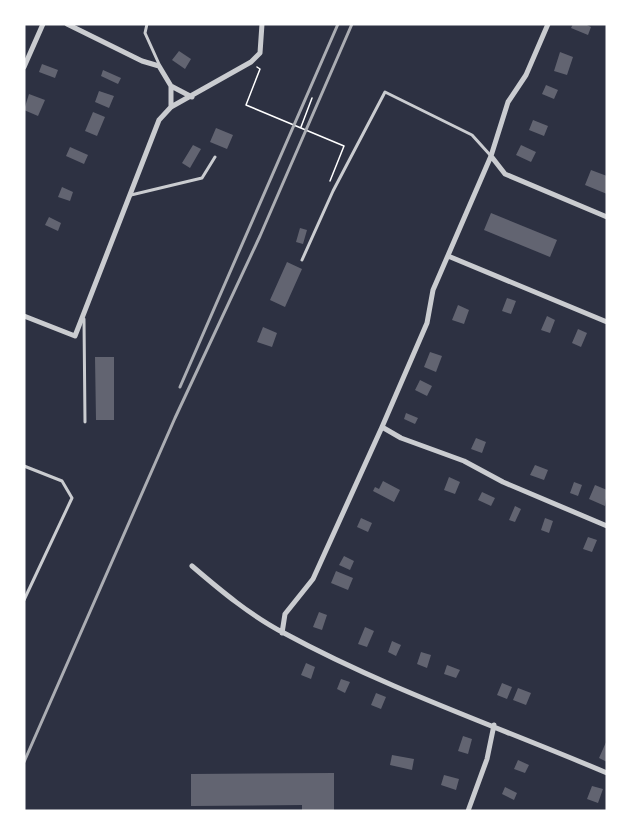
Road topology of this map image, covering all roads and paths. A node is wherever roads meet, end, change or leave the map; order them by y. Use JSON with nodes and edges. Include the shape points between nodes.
{"nodes":[{"id":1,"x":44,"y":24,"type":"edge"},
{"id":2,"x":67,"y":24,"type":"edge"},
{"id":3,"x":147,"y":24,"type":"edge"},
{"id":4,"x":262,"y":24,"type":"edge"},
{"id":5,"x":548,"y":24,"type":"edge"},
{"id":6,"x":159,"y":66,"type":"junction"},
{"id":7,"x":24,"y":67,"type":"edge"},
{"id":8,"x":260,"y":69,"type":"dead end"},
{"id":9,"x":171,"y":86,"type":"junction"},
{"id":10,"x":192,"y":97,"type":"junction"},
{"id":11,"x":312,"y":98,"type":"dead end"},
{"id":12,"x":171,"y":107,"type":"junction"},
{"id":13,"x":301,"y":128,"type":"junction"},
{"id":14,"x":491,"y":156,"type":"junction"},
{"id":15,"x":215,"y":157,"type":"dead end"},
{"id":16,"x":330,"y":181,"type":"dead end"},
{"id":17,"x":130,"y":195,"type":"junction"},
{"id":18,"x":607,"y":217,"type":"edge"},
{"id":19,"x":448,"y":256,"type":"junction"},
{"id":20,"x":302,"y":260,"type":"dead end"},
{"id":21,"x":83,"y":315,"type":"junction"},
{"id":22,"x":24,"y":316,"type":"edge"},
{"id":23,"x":607,"y":322,"type":"edge"},
{"id":24,"x":85,"y":422,"type":"dead end"},
{"id":25,"x":382,"y":427,"type":"junction"},
{"id":26,"x":24,"y":466,"type":"edge"},
{"id":27,"x":607,"y":526,"type":"edge"},
{"id":28,"x":192,"y":566,"type":"dead end"},
{"id":29,"x":24,"y":600,"type":"edge"},
{"id":30,"x":282,"y":633,"type":"junction"},
{"id":31,"x":494,"y":725,"type":"junction"},
{"id":32,"x":607,"y":773,"type":"edge"},
{"id":33,"x":468,"y":811,"type":"edge"}],
"edges":[{"from":1,"to":7,"type":"street"},
{"from":2,"to":6,"type":"street"},
{"from":3,"to":6,"type":"lane","via":[[145,33]]},
{"from":4,"to":10,"type":"street","via":[[260,53]]},
{"from":5,"to":14,"type":"street","via":[[526,75],[508,102]]},
{"from":6,"to":9,"type":"street"},
{"from":8,"to":13,"type":"path","via":[[246,105]]},
{"from":9,"to":10,"type":"street"},
{"from":9,"to":12,"type":"street"},
{"from":10,"to":12,"type":"street"},
{"from":11,"to":13,"type":"path"},
{"from":12,"to":17,"type":"street","via":[[159,120]]},
{"from":13,"to":16,"type":"path","via":[[344,146]]},
{"from":14,"to":18,"type":"street","via":[[506,174]]},
{"from":14,"to":19,"type":"street"},
{"from":14,"to":20,"type":"lane","via":[[472,135],[385,92]]},
{"from":15,"to":17,"type":"lane","via":[[202,178]]},
{"from":17,"to":21,"type":"street"},
{"from":19,"to":23,"type":"street"},
{"from":19,"to":25,"type":"street","via":[[433,290],[427,322]]},
{"from":21,"to":22,"type":"street","via":[[75,336]]},
{"from":21,"to":24,"type":"lane"},
{"from":25,"to":27,"type":"street"},
{"from":25,"to":30,"type":"street","via":[[313,579],[285,614]]},
{"from":26,"to":29,"type":"lane","via":[[62,481],[72,498]]},
{"from":28,"to":30,"type":"street"},
{"from":30,"to":31,"type":"street","via":[[386,682]]},
{"from":31,"to":32,"type":"street"},
{"from":31,"to":33,"type":"street","via":[[487,759]]}]}
